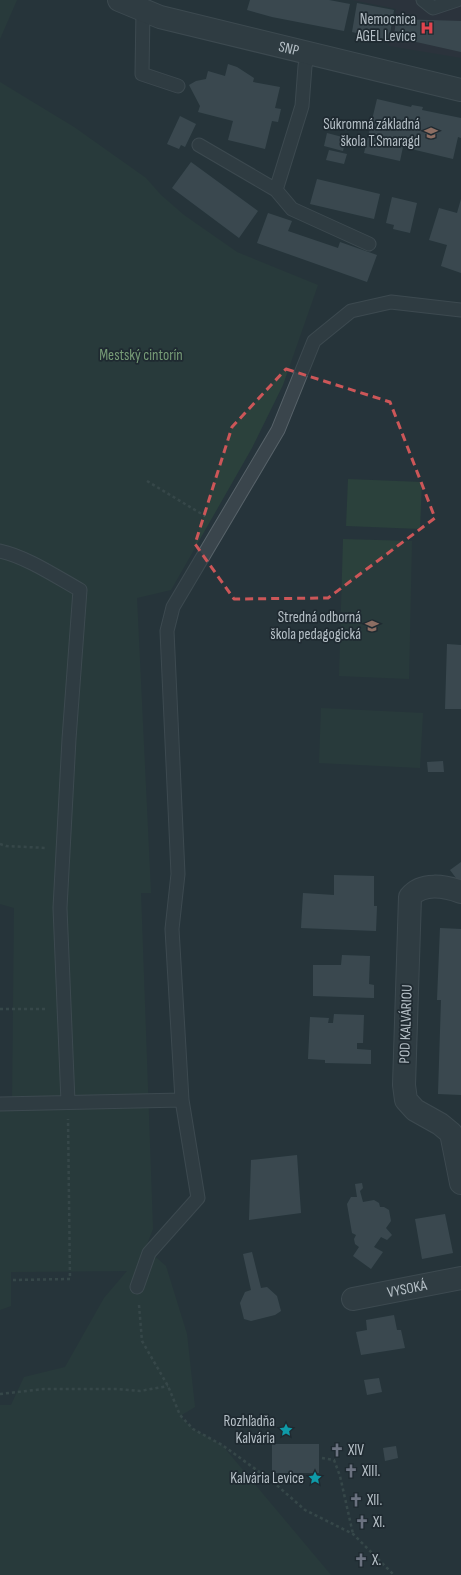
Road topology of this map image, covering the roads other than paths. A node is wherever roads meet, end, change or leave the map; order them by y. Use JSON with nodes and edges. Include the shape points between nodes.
{"nodes":[{"id":1,"x":119,"y":0,"type":"edge"},
{"id":2,"x":423,"y":0,"type":"edge"},
{"id":3,"x":457,"y":0,"type":"edge"},
{"id":4,"x":143,"y":10,"type":"junction"},
{"id":5,"x":309,"y":53,"type":"junction"},
{"id":6,"x":178,"y":86,"type":"dead end"},
{"id":7,"x":461,"y":90,"type":"edge"},
{"id":8,"x":199,"y":145,"type":"dead end"},
{"id":9,"x":276,"y":190,"type":"junction"},
{"id":10,"x":369,"y":244,"type":"dead end"},
{"id":11,"x":461,"y":310,"type":"edge"},
{"id":12,"x":0,"y":551,"type":"edge"},
{"id":13,"x":461,"y":892,"type":"edge"},
{"id":14,"x":182,"y":1100,"type":"junction"},
{"id":15,"x":68,"y":1102,"type":"junction"},
{"id":16,"x":0,"y":1104,"type":"edge"},
{"id":17,"x":461,"y":1183,"type":"edge"},
{"id":18,"x":461,"y":1278,"type":"edge"},
{"id":19,"x":137,"y":1287,"type":"road end"},
{"id":20,"x":353,"y":1299,"type":"dead end"}],
"edges":[{"from":1,"to":4,"type":"street","name":"SNP"},
{"from":2,"to":3,"type":"lane","via":[[433,8]]},
{"from":4,"to":5,"type":"street","name":"SNP","via":[[160,17]]},
{"from":4,"to":6,"type":"lane","via":[[142,74]]},
{"from":5,"to":7,"type":"street","name":"SNP"},
{"from":5,"to":9,"type":"lane","via":[[305,66],[302,106]]},
{"from":8,"to":9,"type":"lane"},
{"from":9,"to":10,"type":"lane","via":[[292,208]]},
{"from":11,"to":14,"type":"lane","via":[[392,302],[351,311],[314,341],[278,430],[173,607],[167,631],[178,874],[172,930]]},
{"from":12,"to":15,"type":"lane","via":[[10,553],[80,590],[60,908]]},
{"from":13,"to":17,"type":"street","name":"POD KALVÁRIOU","via":[[424,887],[415,890],[410,897],[404,1086],[406,1100],[415,1110],[440,1124],[450,1134]]},
{"from":14,"to":15,"type":"lane"},
{"from":14,"to":19,"type":"lane","via":[[198,1198],[149,1252]]},
{"from":15,"to":16,"type":"lane"},
{"from":18,"to":20,"type":"street","name":"VYSOKÁ"}]}
